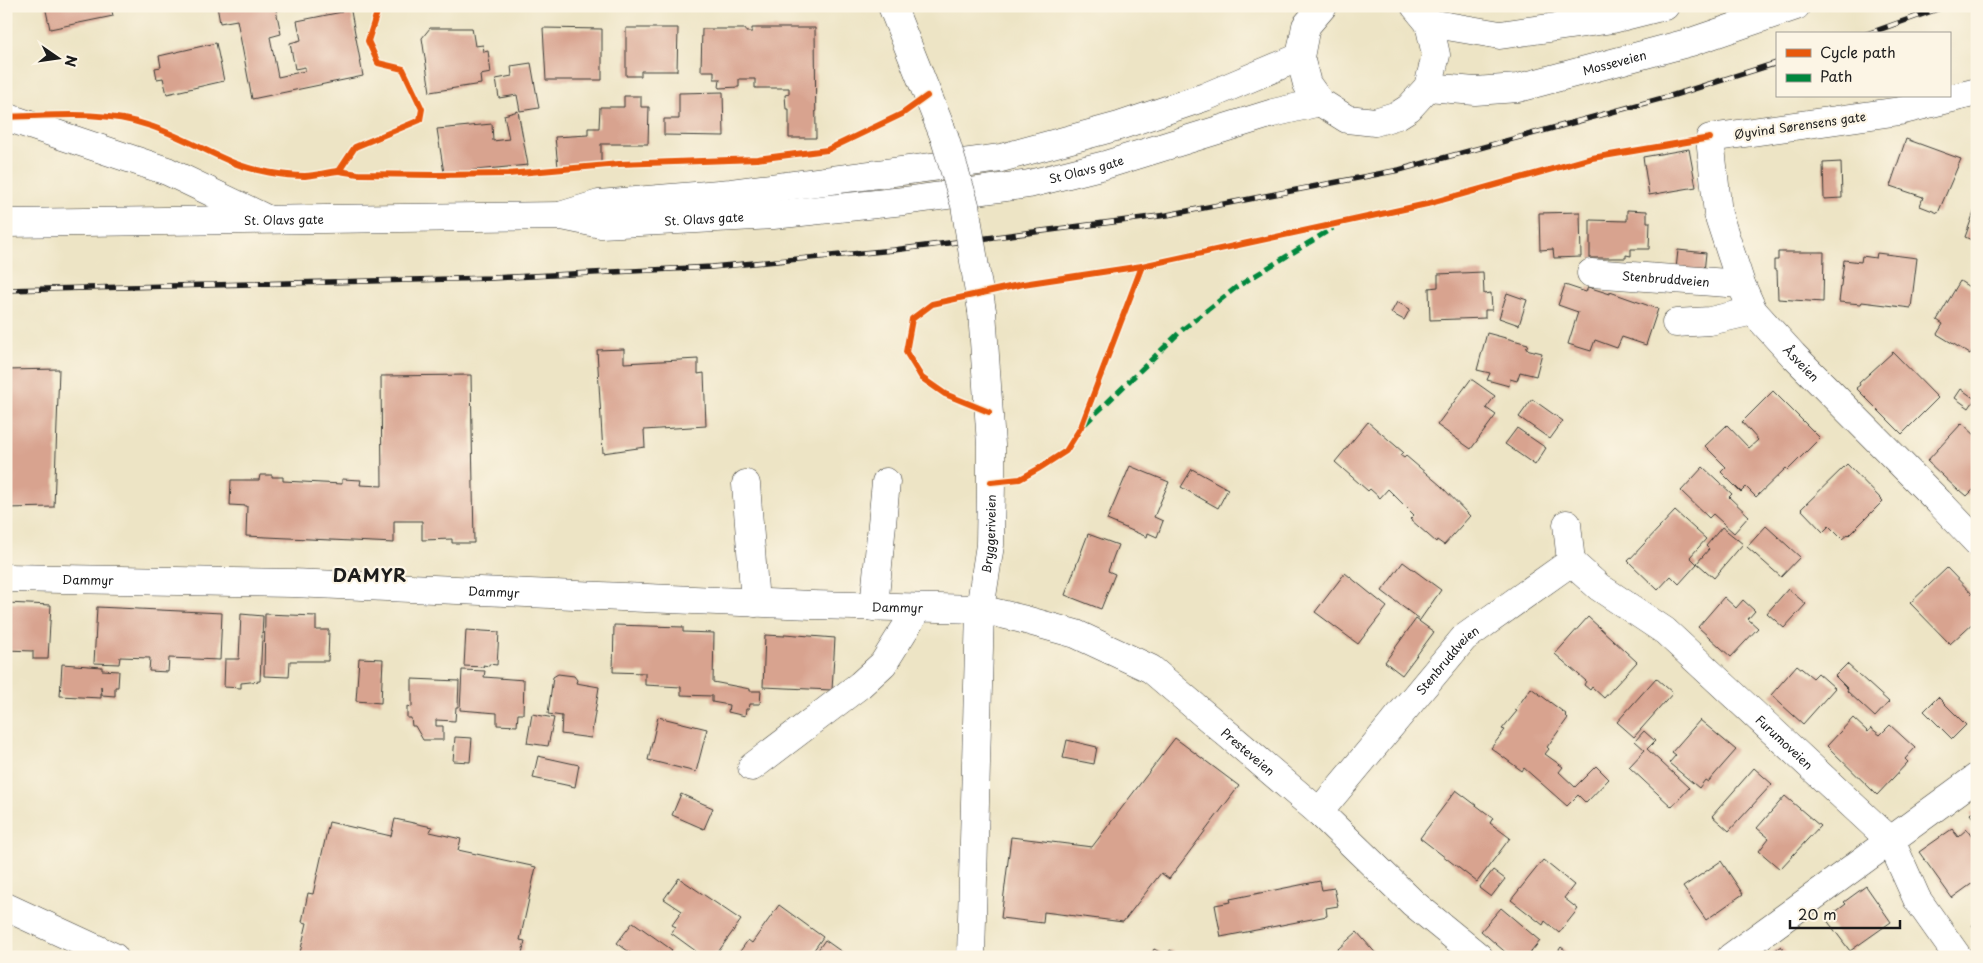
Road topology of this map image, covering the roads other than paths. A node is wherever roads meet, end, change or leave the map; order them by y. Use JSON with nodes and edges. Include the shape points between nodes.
{"nodes":[{"id":1,"x":892,"y":6,"type":"edge"},
{"id":2,"x":1323,"y":6,"type":"edge"},
{"id":3,"x":1665,"y":6,"type":"edge"},
{"id":4,"x":1796,"y":6,"type":"edge"},
{"id":5,"x":1422,"y":15,"type":"edge"},
{"id":6,"x":1300,"y":57,"type":"junction"},
{"id":7,"x":1428,"y":87,"type":"junction"},
{"id":8,"x":1976,"y":93,"type":"edge"},
{"id":9,"x":1320,"y":102,"type":"junction"},
{"id":10,"x":6,"y":117,"type":"edge"},
{"id":11,"x":1710,"y":138,"type":"joint"},
{"id":12,"x":847,"y":207,"type":"joint"},
{"id":13,"x":562,"y":216,"type":"junction"},
{"id":14,"x":267,"y":219,"type":"junction"},
{"id":15,"x":6,"y":223,"type":"edge"},
{"id":16,"x":1591,"y":273,"type":"dead end"},
{"id":17,"x":1741,"y":284,"type":"junction"},
{"id":18,"x":1753,"y":311,"type":"junction"},
{"id":19,"x":1676,"y":323,"type":"dead end"},
{"id":20,"x":886,"y":482,"type":"dead end"},
{"id":21,"x":746,"y":484,"type":"dead end"},
{"id":22,"x":1567,"y":524,"type":"dead end"},
{"id":23,"x":1977,"y":542,"type":"edge"},
{"id":24,"x":1571,"y":562,"type":"junction"},
{"id":25,"x":6,"y":578,"type":"edge"},
{"id":26,"x":755,"y":603,"type":"junction"},
{"id":27,"x":874,"y":607,"type":"junction"},
{"id":28,"x":918,"y":608,"type":"junction"},
{"id":29,"x":980,"y":609,"type":"junction"},
{"id":30,"x":752,"y":767,"type":"dead end"},
{"id":31,"x":1977,"y":777,"type":"edge"},
{"id":32,"x":1319,"y":812,"type":"junction"},
{"id":33,"x":1891,"y":841,"type":"junction"},
{"id":34,"x":6,"y":908,"type":"edge"},
{"id":35,"x":114,"y":957,"type":"edge"},
{"id":36,"x":971,"y":957,"type":"edge"},
{"id":37,"x":1479,"y":957,"type":"edge"},
{"id":38,"x":1731,"y":957,"type":"edge"},
{"id":39,"x":1958,"y":957,"type":"edge"}],
"edges":[{"from":1,"to":29,"type":"main road","name":"Bryggeriveien","bridge":true,"via":[[944,136],[965,205],[982,311],[992,482],[990,544]]},
{"from":2,"to":6,"type":"main road","via":[[1306,26]]},
{"from":3,"to":5,"type":"main road","via":[[1613,18],[1500,35]]},
{"from":4,"to":7,"type":"main road","name":"Mosseveien","via":[[1691,42],[1518,88],[1475,91]]},
{"from":5,"to":7,"type":"main road","via":[[1436,55]]},
{"from":6,"to":9,"type":"main road","via":[[1307,84]]},
{"from":6,"to":13,"type":"main road","name":"St. Olavs gate","via":[[1205,97],[1119,126],[1010,156],[731,193],[599,204]]},
{"from":7,"to":9,"type":"main road","via":[[1409,108],[1376,122],[1347,119]]},
{"from":8,"to":11,"type":"main road","name":"Øyvind Sørensens gate","via":[[1900,111]]},
{"from":9,"to":12,"type":"main road","name":"St Olavs gate","via":[[1029,184]]},
{"from":10,"to":14,"type":"main road","via":[[167,171]]},
{"from":11,"to":17,"type":"main road","name":"Åsveien","via":[[1718,214]]},
{"from":12,"to":13,"type":"main road","name":"St. Olavs gate","via":[[774,215],[601,224]]},
{"from":13,"to":14,"type":"main road","name":"St. Olavs gate"},
{"from":14,"to":15,"type":"main road","name":"St. Olavs gate"},
{"from":16,"to":17,"type":"main road","name":"Stenbruddveien"},
{"from":17,"to":18,"type":"main road","name":"Åsveien"},
{"from":18,"to":19,"type":"main road","via":[[1710,322]]},
{"from":18,"to":23,"type":"main road","name":"Åsveien"},
{"from":20,"to":27,"type":"main road"},
{"from":21,"to":26,"type":"main road"},
{"from":22,"to":24,"type":"main road"},
{"from":24,"to":32,"type":"main road","name":"Stenbruddveien","via":[[1464,638]]},
{"from":24,"to":33,"type":"main road","name":"Furumoveien","via":[[1599,587],[1665,631]]},
{"from":25,"to":26,"type":"main road","name":"Dammyr","via":[[292,583]]},
{"from":26,"to":27,"type":"main road","name":"Dammyr"},
{"from":27,"to":28,"type":"main road","name":"Dammyr"},
{"from":28,"to":29,"type":"main road","name":"Dammyr"},
{"from":28,"to":30,"type":"main road","via":[[883,664],[860,686]]},
{"from":29,"to":32,"type":"main road","name":"Presteveien","via":[[1076,634],[1151,669]]},
{"from":29,"to":36,"type":"main road","name":"Bryggeriveien"},
{"from":31,"to":33,"type":"main road"},
{"from":32,"to":37,"type":"main road","name":"Presteveien","via":[[1413,903]]},
{"from":33,"to":38,"type":"main road"},
{"from":33,"to":39,"type":"main road","name":"Furumoveien","via":[[1917,899]]},
{"from":34,"to":35,"type":"main road"}]}
